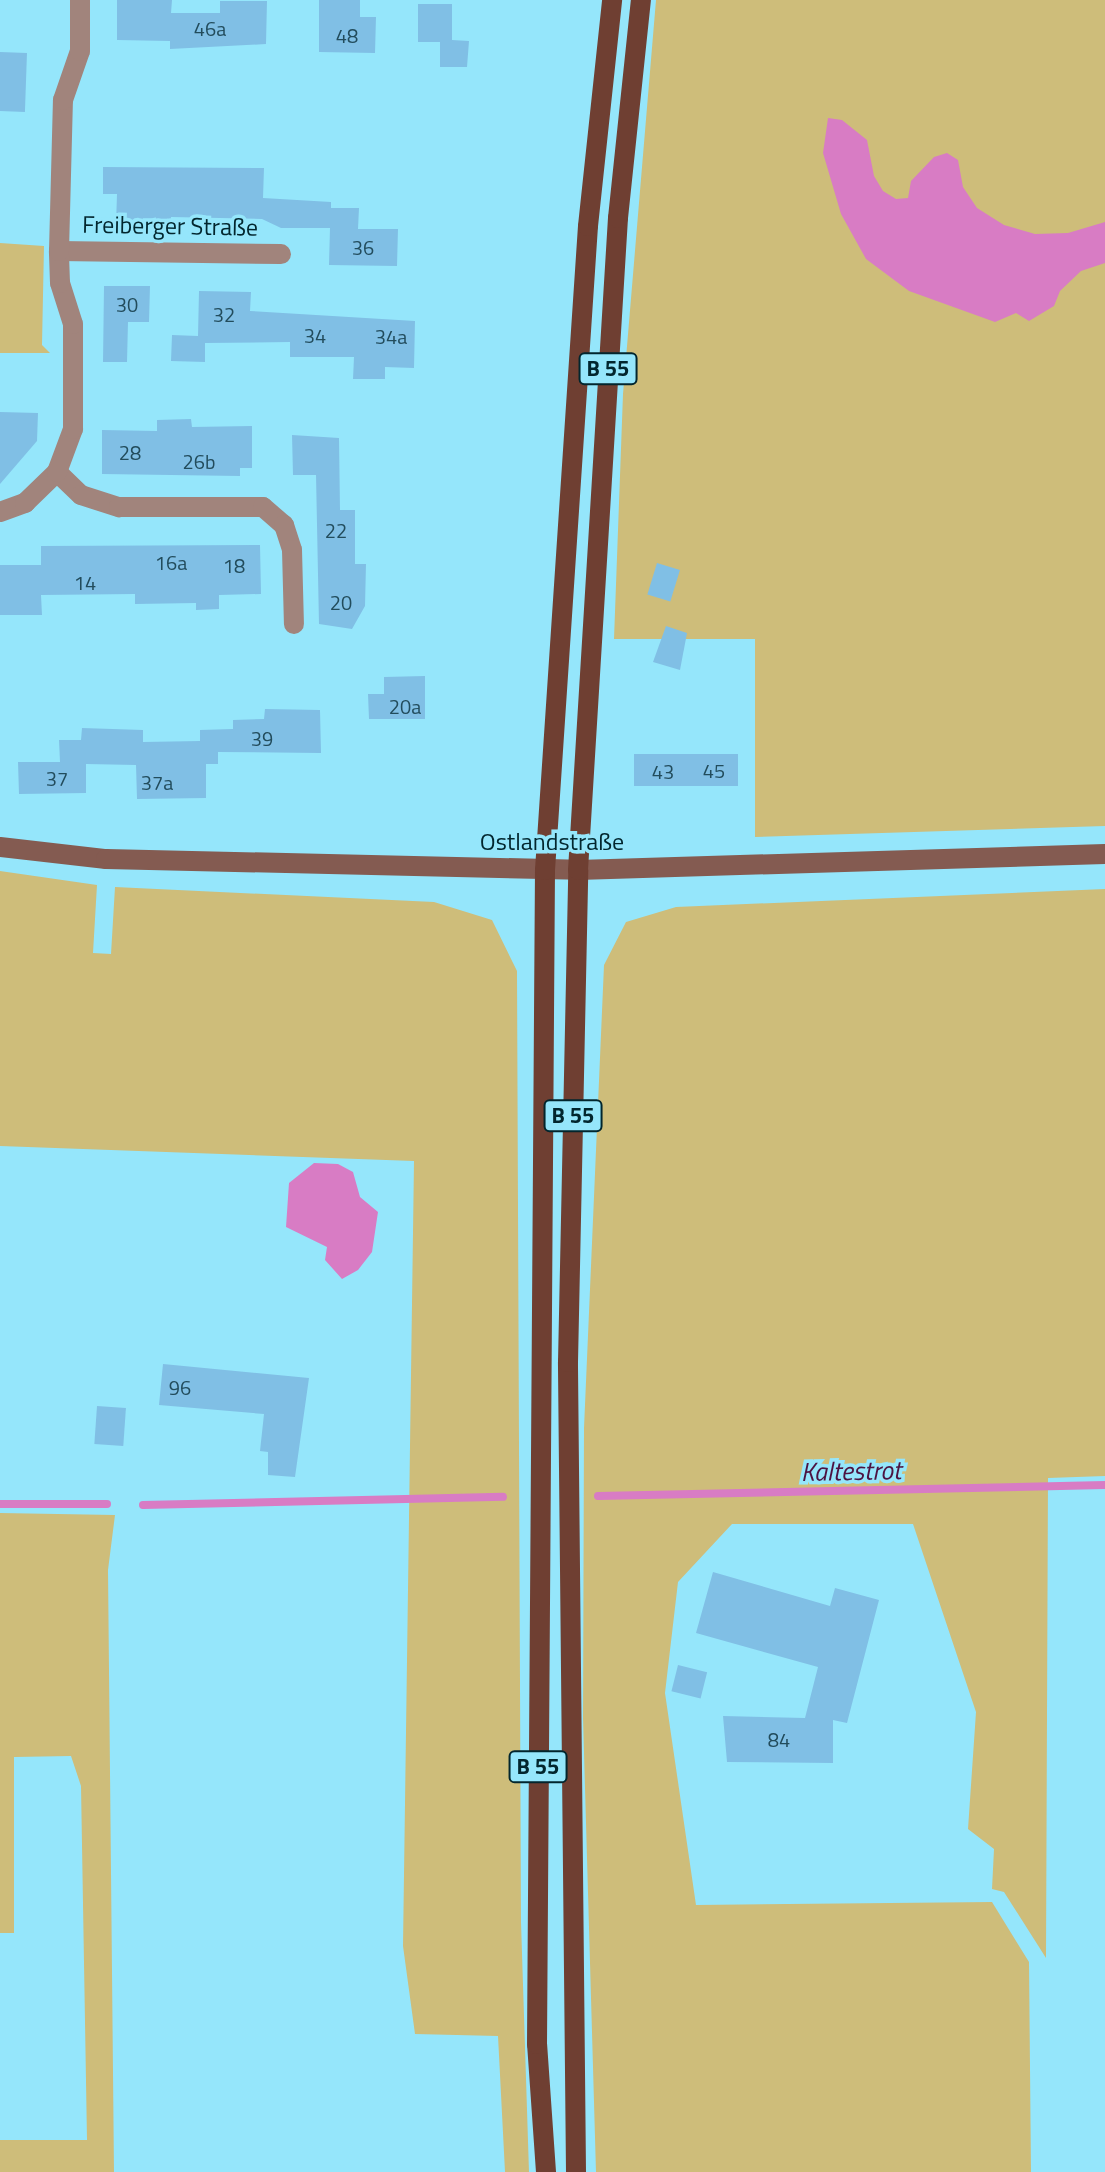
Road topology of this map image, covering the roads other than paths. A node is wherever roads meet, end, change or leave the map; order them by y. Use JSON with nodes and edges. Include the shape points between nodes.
{"nodes":[{"id":1,"x":80,"y":0,"type":"edge"},
{"id":2,"x":612,"y":0,"type":"edge"},
{"id":3,"x":641,"y":0,"type":"edge"},
{"id":4,"x":59,"y":251,"type":"junction"},
{"id":5,"x":281,"y":254,"type":"dead end"},
{"id":6,"x":57,"y":472,"type":"junction"},
{"id":7,"x":0,"y":512,"type":"edge"},
{"id":8,"x":294,"y":624,"type":"dead end"},
{"id":9,"x":0,"y":847,"type":"edge"},
{"id":10,"x":1105,"y":854,"type":"edge"},
{"id":11,"x":545,"y":870,"type":"junction"},
{"id":12,"x":578,"y":870,"type":"junction"},
{"id":13,"x":546,"y":2172,"type":"edge"},
{"id":14,"x":576,"y":2172,"type":"edge"}],
"edges":[{"from":1,"to":4,"type":"street","name":"Freiberger Straße","via":[[80,51],[63,100]]},
{"from":2,"to":11,"type":"main road","number":"B 55","via":[[588,226]]},
{"from":3,"to":12,"type":"main road","number":"B 55","via":[[618,218]]},
{"from":4,"to":5,"type":"street","name":"Freiberger Straße"},
{"from":4,"to":6,"type":"street","name":"Freiberger Straße","via":[[60,283],[73,324],[73,429]]},
{"from":6,"to":7,"type":"street","name":"Freiberger Straße","via":[[25,503]]},
{"from":6,"to":8,"type":"street","via":[[81,495],[119,507],[263,507],[284,525],[292,550]]},
{"from":9,"to":11,"type":"street","name":"Ostlandstraße","via":[[106,859]]},
{"from":10,"to":12,"type":"street","name":"Ostlandstraße"},
{"from":11,"to":12,"type":"street","name":"Ostlandstraße"},
{"from":11,"to":13,"type":"main road","number":"B 55","via":[[537,2044]]},
{"from":12,"to":14,"type":"main road","number":"B 55","via":[[568,1362]]}]}
